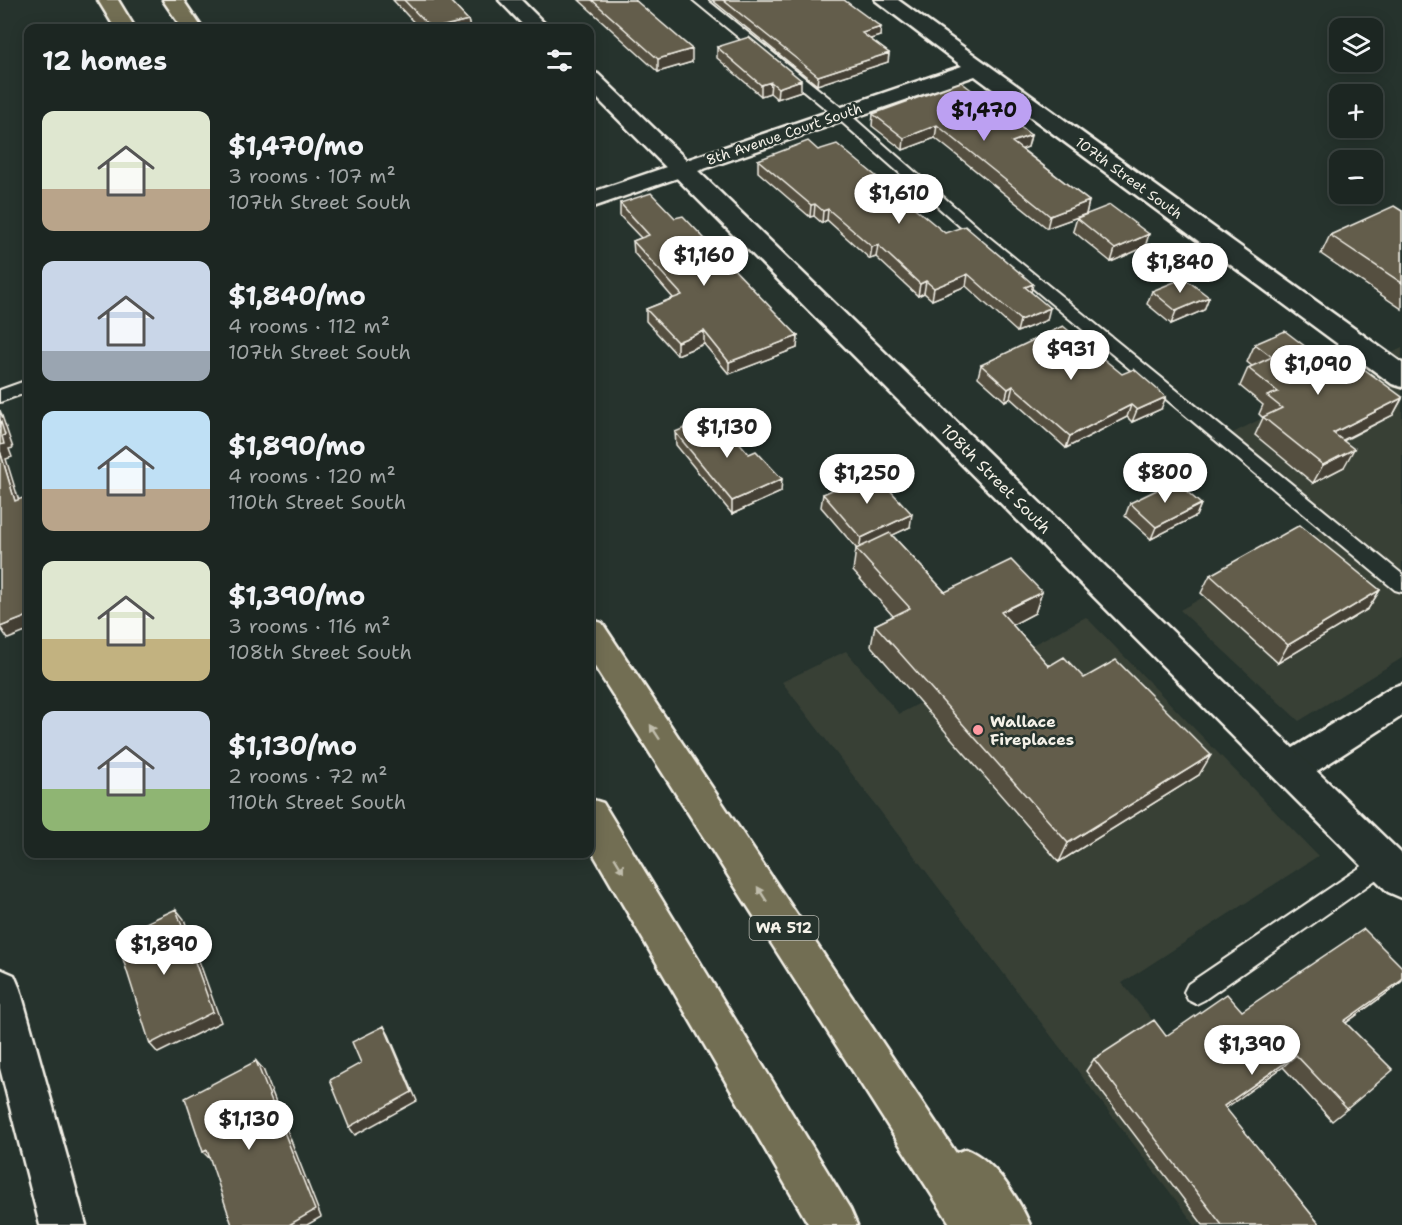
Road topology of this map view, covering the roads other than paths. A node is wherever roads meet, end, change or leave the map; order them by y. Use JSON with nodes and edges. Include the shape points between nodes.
{"nodes":[{"id":1,"x":108,"y":0,"type":"edge"},
{"id":2,"x":173,"y":0,"type":"edge"},
{"id":3,"x":509,"y":0,"type":"edge"},
{"id":4,"x":699,"y":0,"type":"edge"},
{"id":5,"x":885,"y":0,"type":"edge"},
{"id":6,"x":123,"y":24,"type":"edge"},
{"id":7,"x":189,"y":24,"type":"edge"},
{"id":8,"x":534,"y":24,"type":"edge"},
{"id":9,"x":978,"y":68,"type":"junction"},
{"id":10,"x":594,"y":83,"type":"edge"},
{"id":11,"x":842,"y":114,"type":"junction"},
{"id":12,"x":682,"y":169,"type":"junction"},
{"id":13,"x":594,"y":200,"type":"edge"},
{"id":14,"x":1402,"y":377,"type":"edge"},
{"id":15,"x":24,"y":387,"type":"edge"},
{"id":16,"x":0,"y":396,"type":"edge"},
{"id":17,"x":1402,"y":585,"type":"edge"},
{"id":18,"x":594,"y":638,"type":"edge"},
{"id":19,"x":1402,"y":698,"type":"edge"},
{"id":20,"x":1290,"y":769,"type":"junction"},
{"id":21,"x":594,"y":822,"type":"edge"},
{"id":22,"x":1393,"y":871,"type":"edge"},
{"id":23,"x":786,"y":931,"type":"junction"},
{"id":24,"x":0,"y":989,"type":"edge"},
{"id":25,"x":692,"y":989,"type":"junction"},
{"id":26,"x":1196,"y":992,"type":"dead end"},
{"id":27,"x":63,"y":1225,"type":"edge"},
{"id":28,"x":823,"y":1225,"type":"edge"},
{"id":29,"x":834,"y":1225,"type":"edge"},
{"id":30,"x":977,"y":1225,"type":"edge"},
{"id":31,"x":1007,"y":1225,"type":"edge"}],
"edges":[{"from":1,"to":6,"type":"highway"},
{"from":2,"to":7,"type":"highway"},
{"from":3,"to":8,"type":"street"},
{"from":4,"to":11,"type":"lane"},
{"from":5,"to":9,"type":"street","name":"107th Street South"},
{"from":9,"to":11,"type":"street","name":"8th Avenue Court South"},
{"from":9,"to":14,"type":"street","name":"107th Street South"},
{"from":10,"to":12,"type":"street","name":"108th Street South"},
{"from":11,"to":12,"type":"street","name":"8th Avenue Court South"},
{"from":11,"to":17,"type":"lane","via":[[985,240]]},
{"from":12,"to":13,"type":"street","name":"8th Avenue Court South"},
{"from":12,"to":20,"type":"street","name":"108th Street South"},
{"from":15,"to":16,"type":"lane"},
{"from":23,"to":18,"type":"highway","number":"WA 512","one_way":true},
{"from":19,"to":20,"type":"street"},
{"from":20,"to":22,"type":"street","name":"108th Street South"},
{"from":21,"to":25,"type":"highway","one_way":true},
{"from":22,"to":26,"type":"lane"},
{"from":23,"to":30,"type":"highway","number":"WA 512"},
{"from":23,"to":31,"type":"highway"},
{"from":24,"to":27,"type":"street"},
{"from":25,"to":28,"type":"highway"},
{"from":25,"to":29,"type":"highway"}]}
